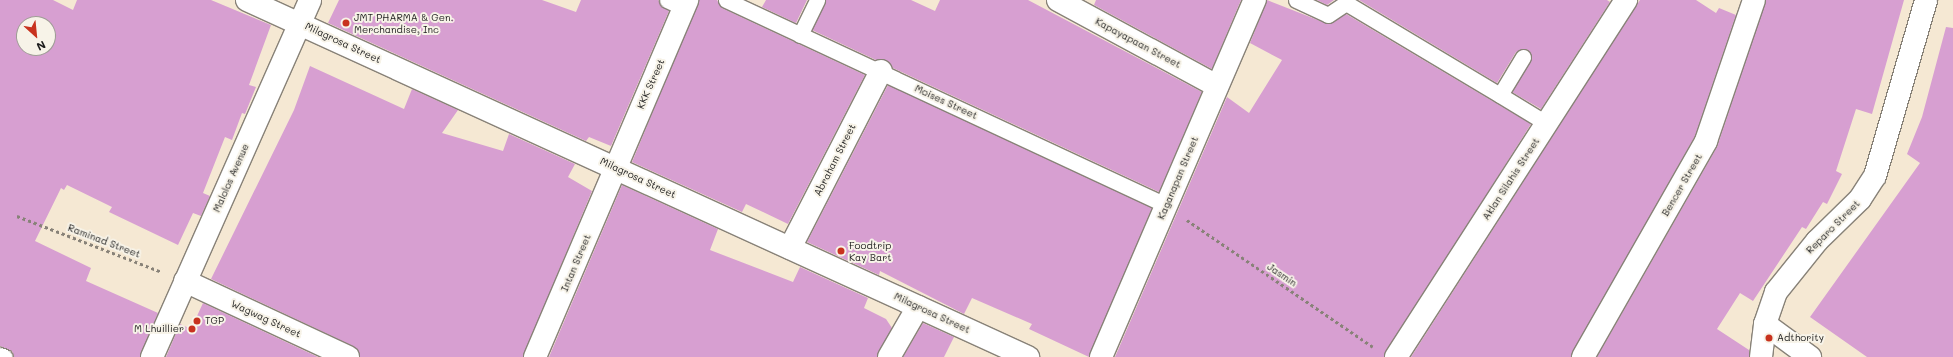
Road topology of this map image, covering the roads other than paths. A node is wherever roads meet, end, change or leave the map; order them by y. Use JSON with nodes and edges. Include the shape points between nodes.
{"nodes":[{"id":1,"x":247,"y":0,"type":"edge"},
{"id":2,"x":310,"y":0,"type":"edge"},
{"id":3,"x":726,"y":0,"type":"edge"},
{"id":4,"x":817,"y":0,"type":"edge"},
{"id":5,"x":1058,"y":0,"type":"edge"},
{"id":6,"x":1255,"y":0,"type":"edge"},
{"id":7,"x":1296,"y":0,"type":"edge"},
{"id":8,"x":1626,"y":0,"type":"edge"},
{"id":9,"x":1754,"y":0,"type":"edge"},
{"id":10,"x":1926,"y":0,"type":"edge"},
{"id":11,"x":679,"y":3,"type":"edge"},
{"id":12,"x":300,"y":23,"type":"junction"},
{"id":13,"x":800,"y":35,"type":"junction"},
{"id":14,"x":1523,"y":57,"type":"dead end"},
{"id":15,"x":881,"y":72,"type":"junction"},
{"id":16,"x":1217,"y":86,"type":"junction"},
{"id":17,"x":1500,"y":95,"type":"junction"},
{"id":18,"x":1546,"y":123,"type":"junction"},
{"id":19,"x":616,"y":168,"type":"junction"},
{"id":20,"x":1166,"y":205,"type":"junction"},
{"id":21,"x":790,"y":248,"type":"junction"},
{"id":22,"x":185,"y":281,"type":"junction"},
{"id":23,"x":918,"y":306,"type":"junction"},
{"id":24,"x":1765,"y":324,"type":"junction"},
{"id":25,"x":0,"y":355,"type":"edge"},
{"id":26,"x":5,"y":357,"type":"edge"},
{"id":27,"x":152,"y":357,"type":"edge"},
{"id":28,"x":348,"y":357,"type":"edge"},
{"id":29,"x":535,"y":357,"type":"edge"},
{"id":30,"x":889,"y":357,"type":"edge"},
{"id":31,"x":1028,"y":357,"type":"edge"},
{"id":32,"x":1101,"y":357,"type":"edge"},
{"id":33,"x":1396,"y":357,"type":"edge"},
{"id":34,"x":1583,"y":357,"type":"edge"},
{"id":35,"x":1761,"y":357,"type":"edge"},
{"id":36,"x":1810,"y":357,"type":"edge"}],
"edges":[{"from":1,"to":12,"type":"street","name":"Milagrosa Street"},
{"from":2,"to":12,"type":"street","name":"Malolos Avenue"},
{"from":3,"to":13,"type":"lane","name":"Moises Street"},
{"from":4,"to":13,"type":"lane"},
{"from":5,"to":16,"type":"street","name":"Kapayapaan Street"},
{"from":6,"to":16,"type":"street","name":"Kaganapan Street"},
{"from":7,"to":17,"type":"lane","via":[[1328,15],[1346,3]]},
{"from":8,"to":18,"type":"street","name":"Aklan Silahis Street"},
{"from":9,"to":34,"type":"street","name":"Bencer Street","via":[[1706,141]]},
{"from":10,"to":24,"type":"street","name":"Reparo Street","via":[[1875,176],[1860,200],[1795,266],[1776,292]]},
{"from":11,"to":19,"type":"street","name":"KKK Street"},
{"from":12,"to":19,"type":"street","name":"Milagrosa Street"},
{"from":12,"to":22,"type":"street","name":"Malolos Avenue"},
{"from":13,"to":15,"type":"lane","name":"Moises Street"},
{"from":14,"to":17,"type":"lane"},
{"from":15,"to":20,"type":"lane","name":"Moises Street"},
{"from":15,"to":21,"type":"street","name":"Abraham Street"},
{"from":16,"to":20,"type":"street","name":"Kaganapan Street"},
{"from":17,"to":18,"type":"lane"},
{"from":18,"to":33,"type":"street","name":"Aklan Silahis Street"},
{"from":19,"to":21,"type":"street","name":"Milagrosa Street"},
{"from":19,"to":29,"type":"street","name":"Intan Street"},
{"from":20,"to":32,"type":"street","name":"Kaganapan Street"},
{"from":21,"to":23,"type":"street","name":"Milagrosa Street"},
{"from":22,"to":27,"type":"street","name":"Malolos Avenue"},
{"from":22,"to":28,"type":"street","name":"Wagwag Street"},
{"from":23,"to":30,"type":"street"},
{"from":23,"to":31,"type":"street","name":"Milagrosa Street"},
{"from":24,"to":35,"type":"street","name":"Reparo Street"},
{"from":24,"to":36,"type":"street"},
{"from":25,"to":26,"type":"lane"}]}
